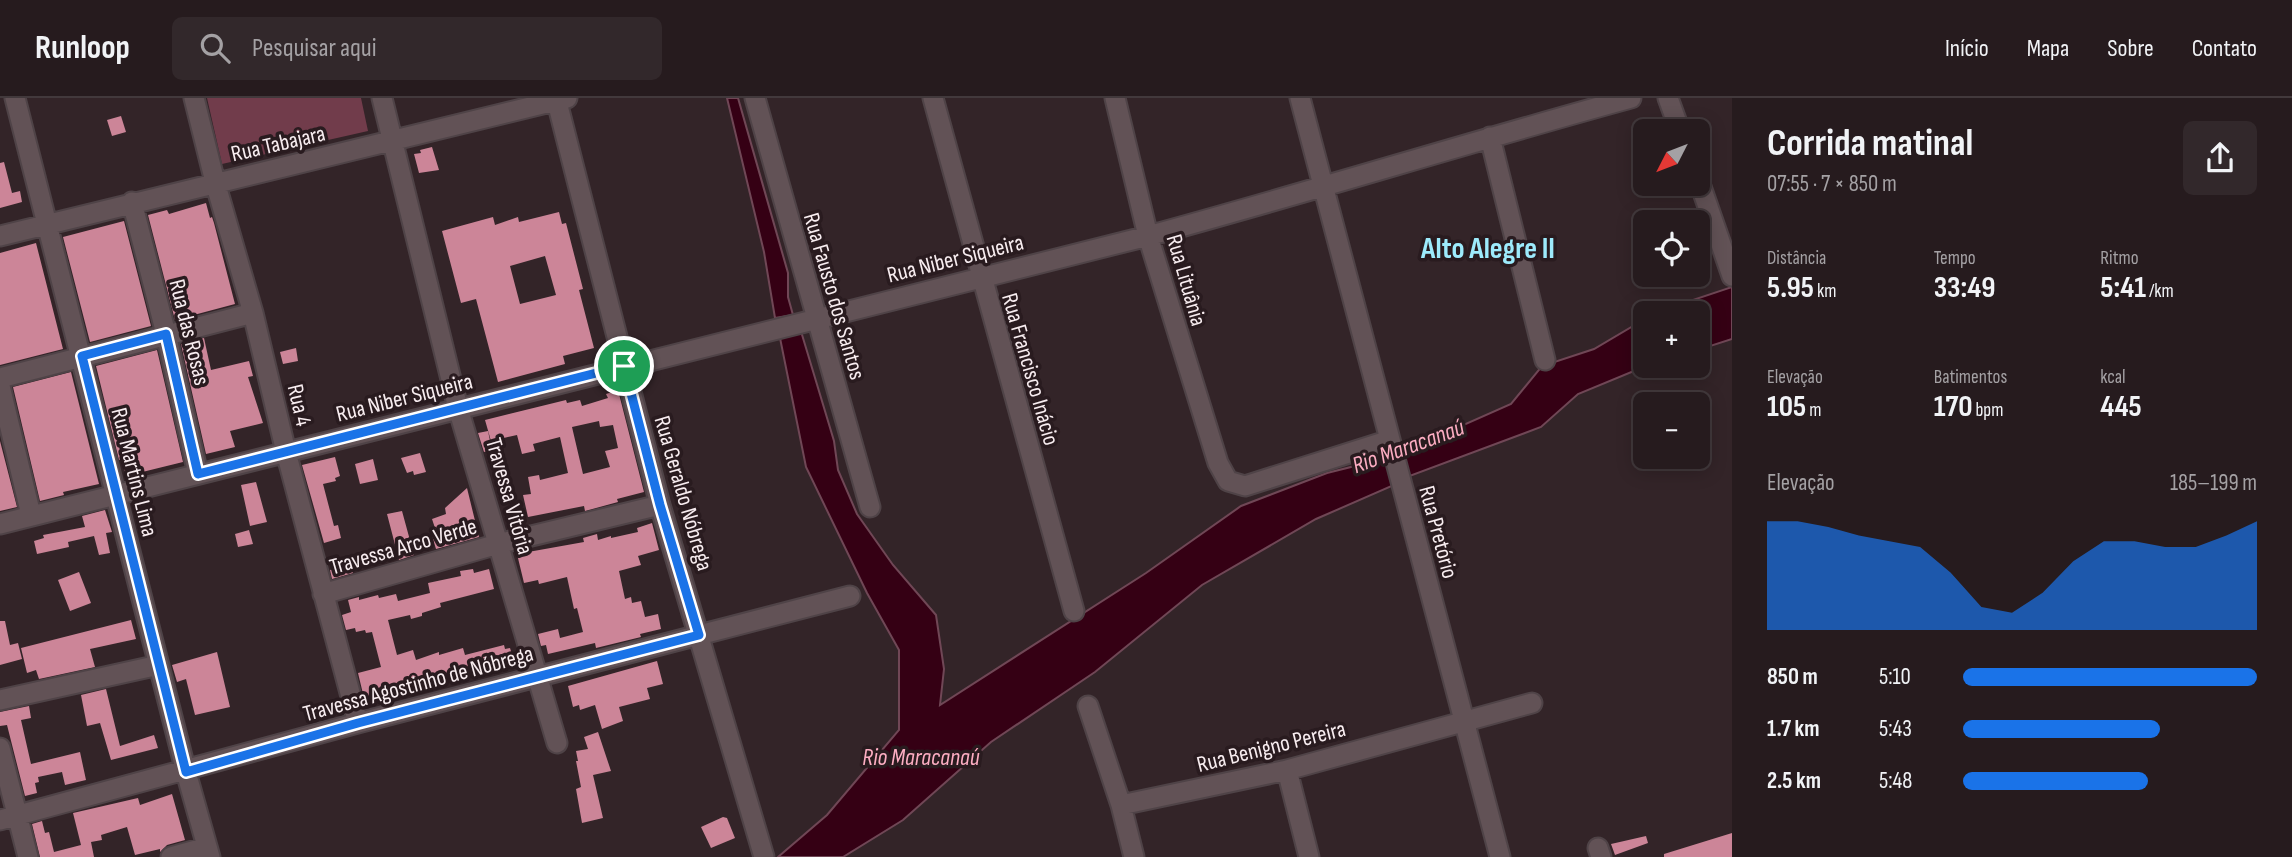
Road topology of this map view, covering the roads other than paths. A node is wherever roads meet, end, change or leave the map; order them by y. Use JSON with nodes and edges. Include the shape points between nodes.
{"nodes":[{"id":1,"x":15,"y":98,"type":"edge"},
{"id":2,"x":194,"y":98,"type":"edge"},
{"id":3,"x":382,"y":98,"type":"edge"},
{"id":4,"x":755,"y":98,"type":"edge"},
{"id":5,"x":933,"y":98,"type":"edge"},
{"id":6,"x":1115,"y":98,"type":"edge"},
{"id":7,"x":1300,"y":98,"type":"edge"},
{"id":8,"x":1631,"y":98,"type":"edge"},
{"id":9,"x":1668,"y":98,"type":"edge"},
{"id":10,"x":560,"y":99,"type":"edge"},
{"id":11,"x":1676,"y":119,"type":"edge"},
{"id":12,"x":1490,"y":137,"type":"junction"},
{"id":13,"x":392,"y":141,"type":"junction"},
{"id":14,"x":215,"y":182,"type":"junction"},
{"id":15,"x":1325,"y":188,"type":"junction"},
{"id":16,"x":1704,"y":196,"type":"edge"},
{"id":17,"x":132,"y":202,"type":"junction"},
{"id":18,"x":46,"y":225,"type":"junction"},
{"id":19,"x":0,"y":236,"type":"edge"},
{"id":20,"x":1148,"y":236,"type":"junction"},
{"id":21,"x":1732,"y":276,"type":"edge"},
{"id":22,"x":980,"y":277,"type":"junction"},
{"id":23,"x":253,"y":313,"type":"junction"},
{"id":24,"x":815,"y":318,"type":"junction"},
{"id":25,"x":166,"y":334,"type":"junction"},
{"id":26,"x":82,"y":356,"type":"junction"},
{"id":27,"x":1545,"y":360,"type":"dead end"},
{"id":28,"x":624,"y":366,"type":"junction"},
{"id":29,"x":0,"y":378,"type":"edge"},
{"id":30,"x":0,"y":386,"type":"edge"},
{"id":31,"x":458,"y":408,"type":"junction"},
{"id":32,"x":1390,"y":440,"type":"junction"},
{"id":33,"x":286,"y":452,"type":"junction"},
{"id":34,"x":198,"y":474,"type":"junction"},
{"id":35,"x":116,"y":495,"type":"junction"},
{"id":36,"x":660,"y":505,"type":"junction"},
{"id":37,"x":870,"y":507,"type":"dead end"},
{"id":38,"x":32,"y":515,"type":"junction"},
{"id":39,"x":0,"y":524,"type":"edge"},
{"id":40,"x":498,"y":544,"type":"junction"},
{"id":41,"x":323,"y":594,"type":"junction"},
{"id":42,"x":850,"y":596,"type":"dead end"},
{"id":43,"x":1074,"y":611,"type":"dead end"},
{"id":44,"x":699,"y":635,"type":"junction"},
{"id":45,"x":159,"y":665,"type":"junction"},
{"id":46,"x":538,"y":677,"type":"junction"},
{"id":47,"x":0,"y":700,"type":"edge"},
{"id":48,"x":1532,"y":703,"type":"dead end"},
{"id":49,"x":1088,"y":706,"type":"dead end"},
{"id":50,"x":1465,"y":721,"type":"junction"},
{"id":51,"x":358,"y":723,"type":"junction"},
{"id":52,"x":557,"y":743,"type":"dead end"},
{"id":53,"x":0,"y":748,"type":"edge"},
{"id":54,"x":1287,"y":770,"type":"junction"},
{"id":55,"x":186,"y":772,"type":"junction"},
{"id":56,"x":1121,"y":806,"type":"junction"},
{"id":57,"x":9,"y":819,"type":"edge"},
{"id":58,"x":208,"y":852,"type":"edge"},
{"id":59,"x":28,"y":857,"type":"edge"},
{"id":60,"x":171,"y":857,"type":"edge"},
{"id":61,"x":764,"y":857,"type":"edge"},
{"id":62,"x":1134,"y":857,"type":"edge"},
{"id":63,"x":1309,"y":857,"type":"edge"},
{"id":64,"x":1500,"y":857,"type":"edge"}],
"edges":[{"from":1,"to":18,"type":"street","name":"Rua Martins Lima"},
{"from":2,"to":14,"type":"street","name":"Rua 4"},
{"from":3,"to":13,"type":"street","name":"Travessa Vitória"},
{"from":4,"to":24,"type":"street","name":"Rua Fausto dos Santos"},
{"from":5,"to":22,"type":"street","name":"Rua Francisco Inácio"},
{"from":6,"to":20,"type":"street","name":"Rua Lituânia"},
{"from":7,"to":15,"type":"street","name":"Rua Pretório"},
{"from":8,"to":12,"type":"street","name":"Rua Niber Siqueira"},
{"from":9,"to":11,"type":"street"},
{"from":10,"to":13,"type":"street","name":"Rua Tabajara"},
{"from":10,"to":28,"type":"street","name":"Rua Geraldo Nóbrega"},
{"from":12,"to":15,"type":"street","name":"Rua Niber Siqueira"},
{"from":12,"to":27,"type":"street"},
{"from":13,"to":14,"type":"street","name":"Rua Tabajara"},
{"from":13,"to":31,"type":"street","name":"Travessa Vitória"},
{"from":14,"to":17,"type":"street","name":"Rua Tabajara"},
{"from":14,"to":23,"type":"street","name":"Rua 4"},
{"from":15,"to":20,"type":"street","name":"Rua Niber Siqueira"},
{"from":15,"to":32,"type":"street","name":"Rua Pretório"},
{"from":16,"to":21,"type":"street"},
{"from":17,"to":18,"type":"street","name":"Rua Tabajara"},
{"from":17,"to":25,"type":"street","name":"Rua das Rosas"},
{"from":18,"to":19,"type":"street","name":"Rua Tabajara"},
{"from":18,"to":26,"type":"street","name":"Rua Martins Lima"},
{"from":20,"to":22,"type":"street","name":"Rua Niber Siqueira"},
{"from":20,"to":32,"type":"street","name":"Rua Lituânia","via":[[1228,481],[1245,486]]},
{"from":22,"to":24,"type":"street","name":"Rua Niber Siqueira"},
{"from":22,"to":43,"type":"street","name":"Rua Francisco Inácio"},
{"from":23,"to":25,"type":"street"},
{"from":23,"to":33,"type":"street","name":"Rua 4"},
{"from":24,"to":28,"type":"street","name":"Rua Niber Siqueira"},
{"from":24,"to":37,"type":"street","name":"Rua Fausto dos Santos"},
{"from":25,"to":26,"type":"street"},
{"from":25,"to":34,"type":"street","name":"Rua das Rosas"},
{"from":26,"to":29,"type":"street"},
{"from":26,"to":35,"type":"street","name":"Rua Martins Lima"},
{"from":28,"to":31,"type":"street","name":"Rua Niber Siqueira"},
{"from":28,"to":36,"type":"street","name":"Rua Geraldo Nóbrega"},
{"from":30,"to":38,"type":"street"},
{"from":31,"to":33,"type":"street","name":"Rua Niber Siqueira"},
{"from":31,"to":40,"type":"street","name":"Travessa Vitória"},
{"from":32,"to":50,"type":"street","name":"Rua Pretório"},
{"from":33,"to":34,"type":"street","name":"Rua Niber Siqueira"},
{"from":33,"to":41,"type":"street","name":"Rua 4"},
{"from":34,"to":35,"type":"street","name":"Rua Niber Siqueira"},
{"from":35,"to":38,"type":"street","name":"Rua Niber Siqueira"},
{"from":35,"to":45,"type":"street","name":"Rua Martins Lima"},
{"from":36,"to":40,"type":"street","name":"Travessa Arco Verde"},
{"from":36,"to":44,"type":"street","name":"Rua Geraldo Nóbrega"},
{"from":38,"to":39,"type":"street","name":"Rua Niber Siqueira"},
{"from":40,"to":41,"type":"street","name":"Travessa Arco Verde"},
{"from":40,"to":46,"type":"street","name":"Travessa Vitória"},
{"from":41,"to":51,"type":"street","name":"Rua 4"},
{"from":42,"to":44,"type":"street","name":"Travessa Agostinho de Nóbrega"},
{"from":44,"to":46,"type":"street","name":"Travessa Agostinho de Nóbrega"},
{"from":44,"to":61,"type":"street","name":"Rua Geraldo Nóbrega"},
{"from":45,"to":47,"type":"street"},
{"from":45,"to":55,"type":"street","name":"Rua Martins Lima"},
{"from":46,"to":51,"type":"street","name":"Travessa Agostinho de Nóbrega"},
{"from":46,"to":52,"type":"street","name":"Travessa Vitória"},
{"from":48,"to":50,"type":"street","name":"Rua Benigno Pereira"},
{"from":49,"to":56,"type":"street"},
{"from":50,"to":54,"type":"street","name":"Rua Benigno Pereira"},
{"from":50,"to":64,"type":"street","name":"Rua Pretório"},
{"from":51,"to":55,"type":"street","name":"Travessa Agostinho de Nóbrega"},
{"from":53,"to":57,"type":"street"},
{"from":54,"to":56,"type":"street","name":"Rua Benigno Pereira"},
{"from":54,"to":63,"type":"street"},
{"from":55,"to":57,"type":"street","name":"Travessa Agostinho de Nóbrega"},
{"from":55,"to":58,"type":"street","name":"Rua Martins Lima"},
{"from":56,"to":62,"type":"street"},
{"from":57,"to":59,"type":"street"},
{"from":58,"to":60,"type":"street"}]}
